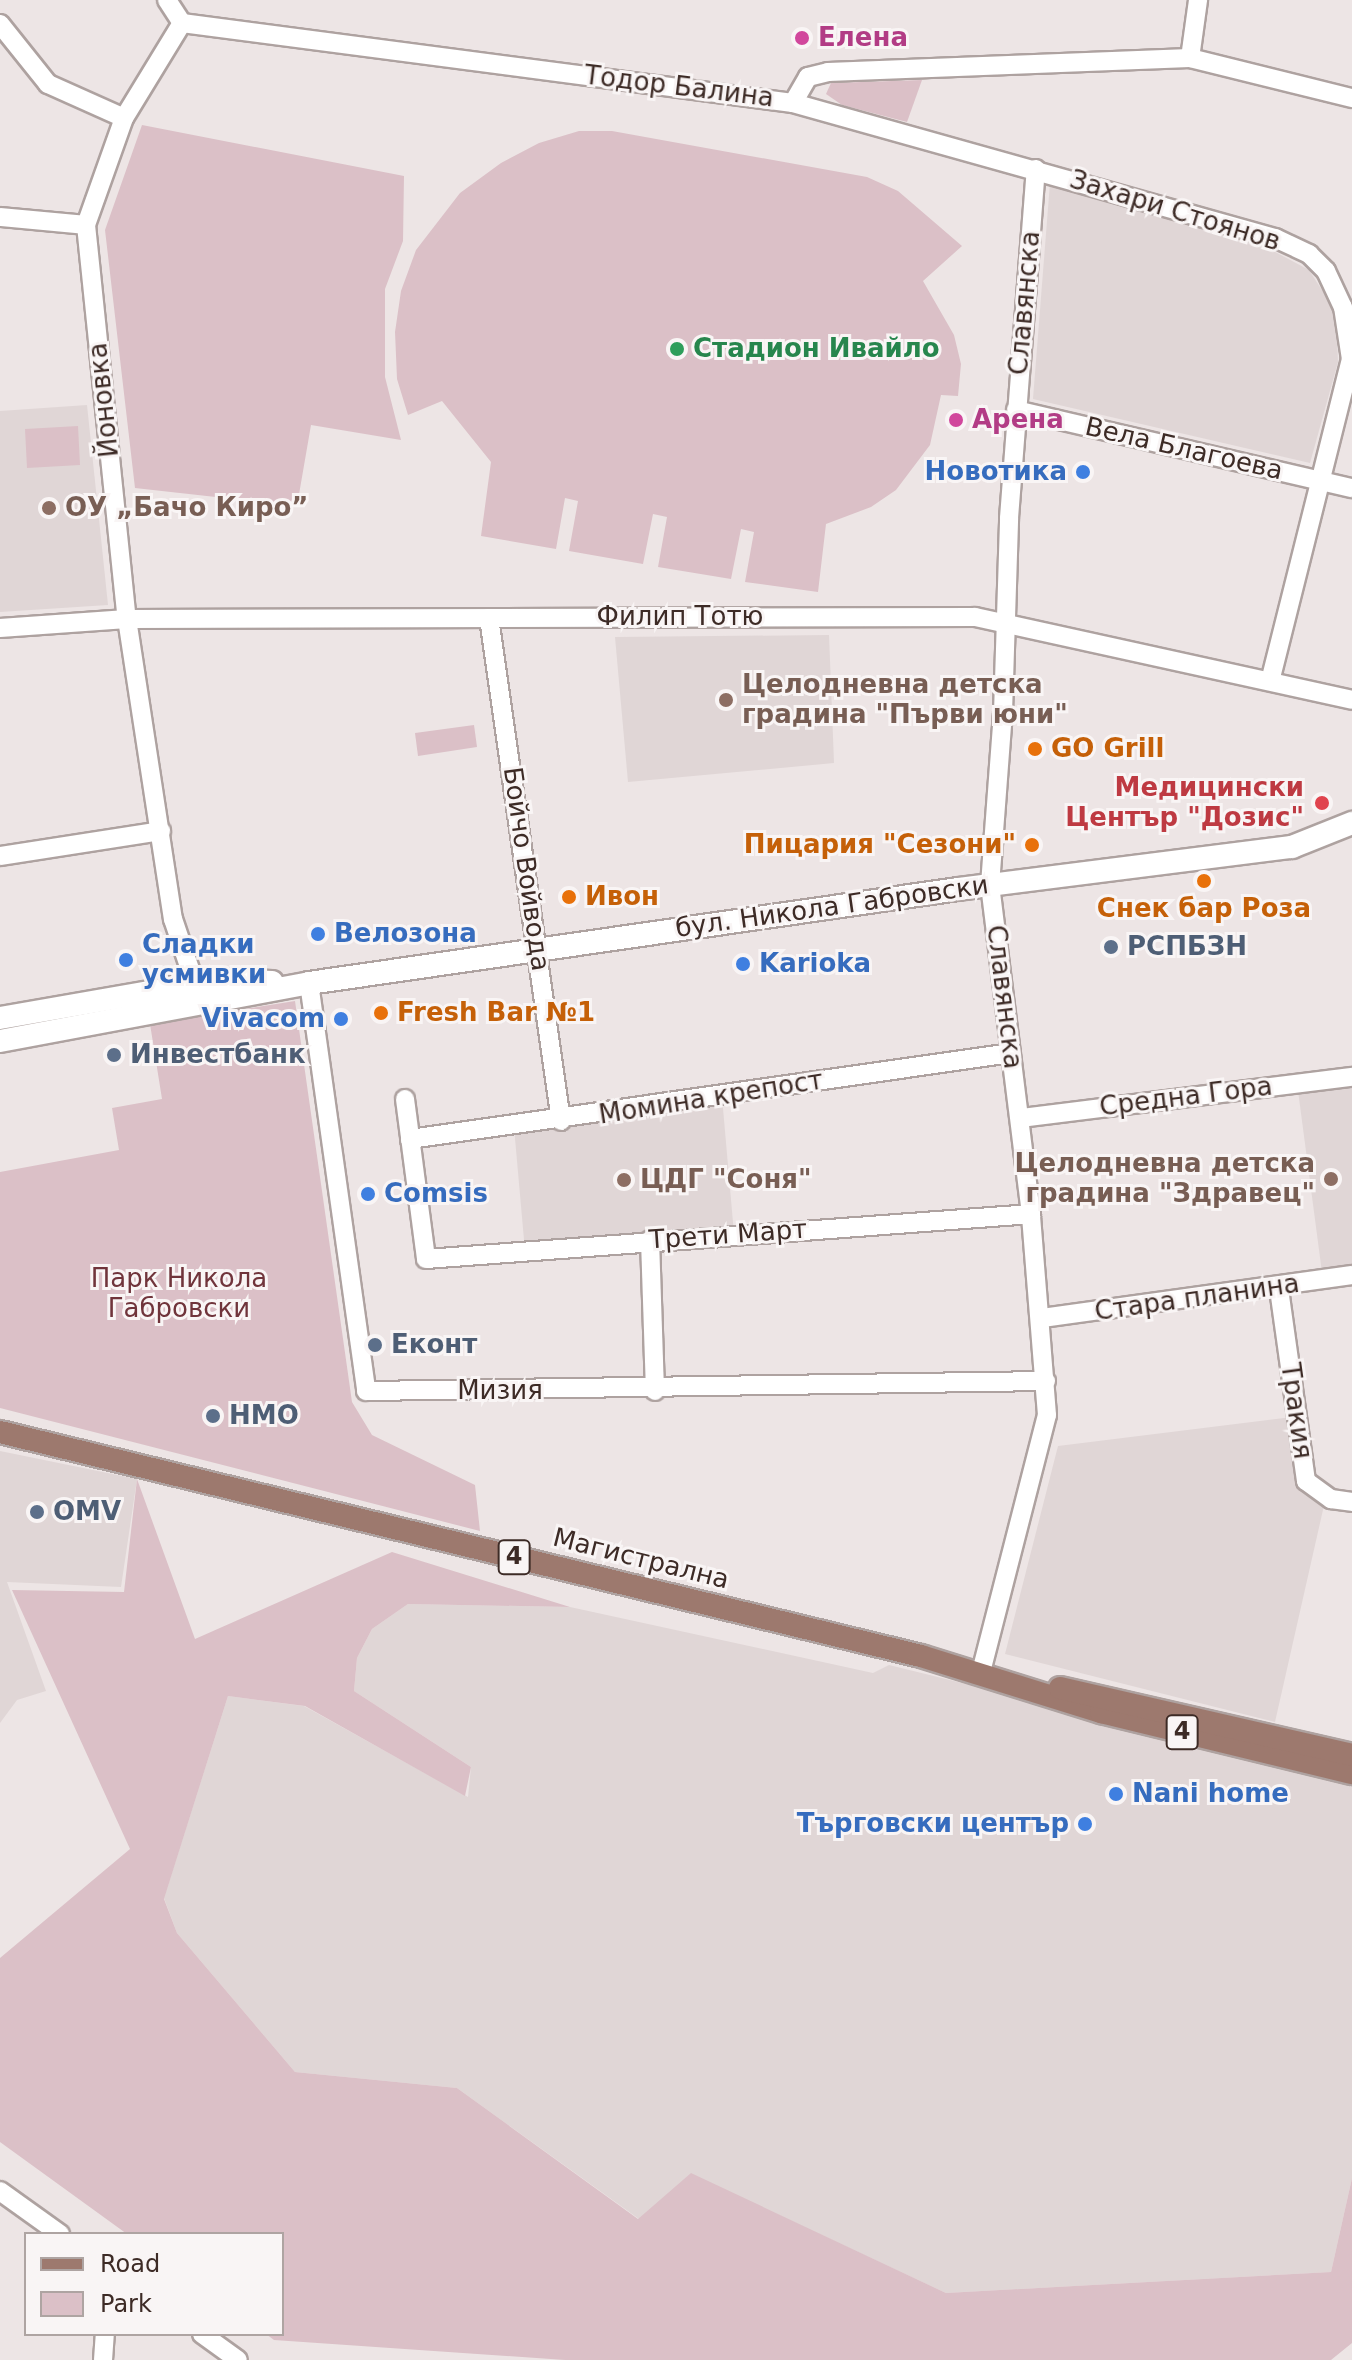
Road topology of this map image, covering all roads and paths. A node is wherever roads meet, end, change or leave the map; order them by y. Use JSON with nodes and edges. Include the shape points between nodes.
{"nodes":[{"id":1,"x":167,"y":0,"type":"edge"},
{"id":2,"x":1198,"y":0,"type":"edge"},
{"id":3,"x":182,"y":23,"type":"junction"},
{"id":4,"x":0,"y":24,"type":"edge"},
{"id":5,"x":1190,"y":58,"type":"junction"},
{"id":6,"x":1352,"y":98,"type":"edge"},
{"id":7,"x":793,"y":103,"type":"junction"},
{"id":8,"x":124,"y":118,"type":"junction"},
{"id":9,"x":1036,"y":169,"type":"junction"},
{"id":10,"x":0,"y":217,"type":"edge"},
{"id":11,"x":86,"y":225,"type":"junction"},
{"id":12,"x":1016,"y":410,"type":"junction"},
{"id":13,"x":1323,"y":482,"type":"junction"},
{"id":14,"x":1352,"y":488,"type":"edge"},
{"id":15,"x":489,"y":618,"type":"junction"},
{"id":16,"x":127,"y":619,"type":"junction"},
{"id":17,"x":1003,"y":620,"type":"junction"},
{"id":18,"x":0,"y":628,"type":"edge"},
{"id":19,"x":1270,"y":681,"type":"junction"},
{"id":20,"x":1352,"y":700,"type":"edge"},
{"id":21,"x":1352,"y":823,"type":"edge"},
{"id":22,"x":161,"y":831,"type":"junction"},
{"id":23,"x":0,"y":856,"type":"edge"},
{"id":24,"x":990,"y":885,"type":"junction"},
{"id":25,"x":537,"y":950,"type":"junction"},
{"id":26,"x":309,"y":983,"type":"junction"},
{"id":27,"x":195,"y":984,"type":"junction"},
{"id":28,"x":0,"y":1018,"type":"edge"},
{"id":29,"x":0,"y":1041,"type":"edge"},
{"id":30,"x":1011,"y":1053,"type":"junction"},
{"id":31,"x":1352,"y":1077,"type":"edge"},
{"id":32,"x":405,"y":1099,"type":"dead end"},
{"id":33,"x":1021,"y":1118,"type":"junction"},
{"id":34,"x":561,"y":1121,"type":"junction"},
{"id":35,"x":410,"y":1139,"type":"junction"},
{"id":36,"x":1031,"y":1214,"type":"junction"},
{"id":37,"x":650,"y":1240,"type":"junction"},
{"id":38,"x":1352,"y":1275,"type":"edge"},
{"id":39,"x":1279,"y":1289,"type":"junction"},
{"id":40,"x":1042,"y":1318,"type":"junction"},
{"id":41,"x":1046,"y":1381,"type":"junction"},
{"id":42,"x":655,"y":1391,"type":"junction"},
{"id":43,"x":0,"y":1435,"type":"edge"},
{"id":44,"x":1352,"y":1502,"type":"edge"},
{"id":45,"x":981,"y":1672,"type":"junction"},
{"id":46,"x":1015,"y":1683,"type":"junction"},
{"id":47,"x":1352,"y":1755,"type":"edge"},
{"id":48,"x":1352,"y":1773,"type":"edge"},
{"id":49,"x":0,"y":2191,"type":"edge"},
{"id":50,"x":57,"y":2232,"type":"edge"},
{"id":51,"x":105,"y":2336,"type":"edge"},
{"id":52,"x":205,"y":2336,"type":"edge"},
{"id":53,"x":103,"y":2360,"type":"edge"},
{"id":54,"x":238,"y":2360,"type":"edge"}],
"edges":[{"from":1,"to":3,"type":"street"},
{"from":2,"to":5,"type":"street"},
{"from":3,"to":7,"type":"street","name":"Тодор Балина"},
{"from":3,"to":8,"type":"street","name":"Йоновка"},
{"from":4,"to":8,"type":"street","via":[[48,84]]},
{"from":5,"to":6,"type":"street","name":"Тодор Балина"},
{"from":5,"to":7,"type":"street","name":"Тодор Балина","via":[[828,72],[808,77]]},
{"from":7,"to":9,"type":"street","name":"Захари Стоянов"},
{"from":8,"to":11,"type":"street","name":"Йоновка"},
{"from":9,"to":12,"type":"street","name":"Славянска"},
{"from":9,"to":13,"type":"street","name":"Захари Стоянов","via":[[1275,238],[1309,254],[1326,271],[1341,299],[1351,359]]},
{"from":10,"to":11,"type":"street"},
{"from":11,"to":16,"type":"street","name":"Йоновка"},
{"from":12,"to":13,"type":"street","name":"Вела Благоева"},
{"from":12,"to":17,"type":"street","name":"Славянска"},
{"from":13,"to":14,"type":"street","name":"Вела Благоева"},
{"from":13,"to":19,"type":"street","name":"Захари Стоянов"},
{"from":15,"to":16,"type":"street","name":"Филип Тотю"},
{"from":15,"to":17,"type":"street","name":"Филип Тотю"},
{"from":15,"to":25,"type":"street","name":"Бойчо Войвода"},
{"from":16,"to":18,"type":"street","name":"Филип Тотю"},
{"from":16,"to":22,"type":"street","name":"Йоновка"},
{"from":17,"to":19,"type":"street","name":"Филип Тотю"},
{"from":17,"to":24,"type":"street","name":"Славянска","via":[[1003,713]]},
{"from":19,"to":20,"type":"street","name":"Филип Тотю"},
{"from":21,"to":24,"type":"street","name":"бул. Никола Габровски","via":[[1292,847]]},
{"from":22,"to":23,"type":"street"},
{"from":22,"to":27,"type":"street","name":"Йоновка","via":[[173,919]]},
{"from":24,"to":25,"type":"street","name":"бул. Никола Габровски"},
{"from":24,"to":30,"type":"street","name":"Славянска"},
{"from":25,"to":26,"type":"street","name":"бул. Никола Габровски"},
{"from":25,"to":34,"type":"street","name":"Бойчо Войвода"},
{"from":26,"to":27,"type":"street","name":"бул. Никола Габровски"},
{"from":26,"to":29,"type":"street","name":"бул. Никола Габровски"},
{"from":26,"to":42,"type":"street","name":"Мизия","via":[[366,1391]]},
{"from":27,"to":28,"type":"street","name":"бул. Никола Габровски"},
{"from":30,"to":33,"type":"street","name":"Славянска"},
{"from":30,"to":34,"type":"street","name":"Момина крепост"},
{"from":31,"to":33,"type":"street","name":"Средна Гора"},
{"from":32,"to":35,"type":"street"},
{"from":33,"to":36,"type":"street","name":"Славянска"},
{"from":34,"to":35,"type":"street","name":"Момина крепост"},
{"from":35,"to":37,"type":"street","name":"Трети Март","via":[[426,1259]]},
{"from":36,"to":37,"type":"street","name":"Трети Март"},
{"from":36,"to":40,"type":"street","name":"Славянска"},
{"from":37,"to":42,"type":"street"},
{"from":38,"to":39,"type":"street","name":"Стара планина"},
{"from":39,"to":40,"type":"street","name":"Стара планина"},
{"from":39,"to":44,"type":"street","name":"Тракия","via":[[1306,1481],[1331,1499]]},
{"from":40,"to":41,"type":"street","name":"Славянска"},
{"from":41,"to":42,"type":"street","name":"Мизия"},
{"from":41,"to":45,"type":"street","name":"Славянска","via":[[1043,1440]]},
{"from":43,"to":45,"type":"main road","name":"Магистрална","number":"4"},
{"from":45,"to":46,"type":"main road","name":"Магистрална","number":"4"},
{"from":46,"to":47,"type":"main road","name":"Магистрална","number":"4","via":[[1085,1690]]},
{"from":46,"to":48,"type":"main road","name":"Магистрална","number":"4","via":[[1101,1712]]},
{"from":49,"to":50,"type":"street"},
{"from":51,"to":53,"type":"street"},
{"from":52,"to":54,"type":"street"}]}
